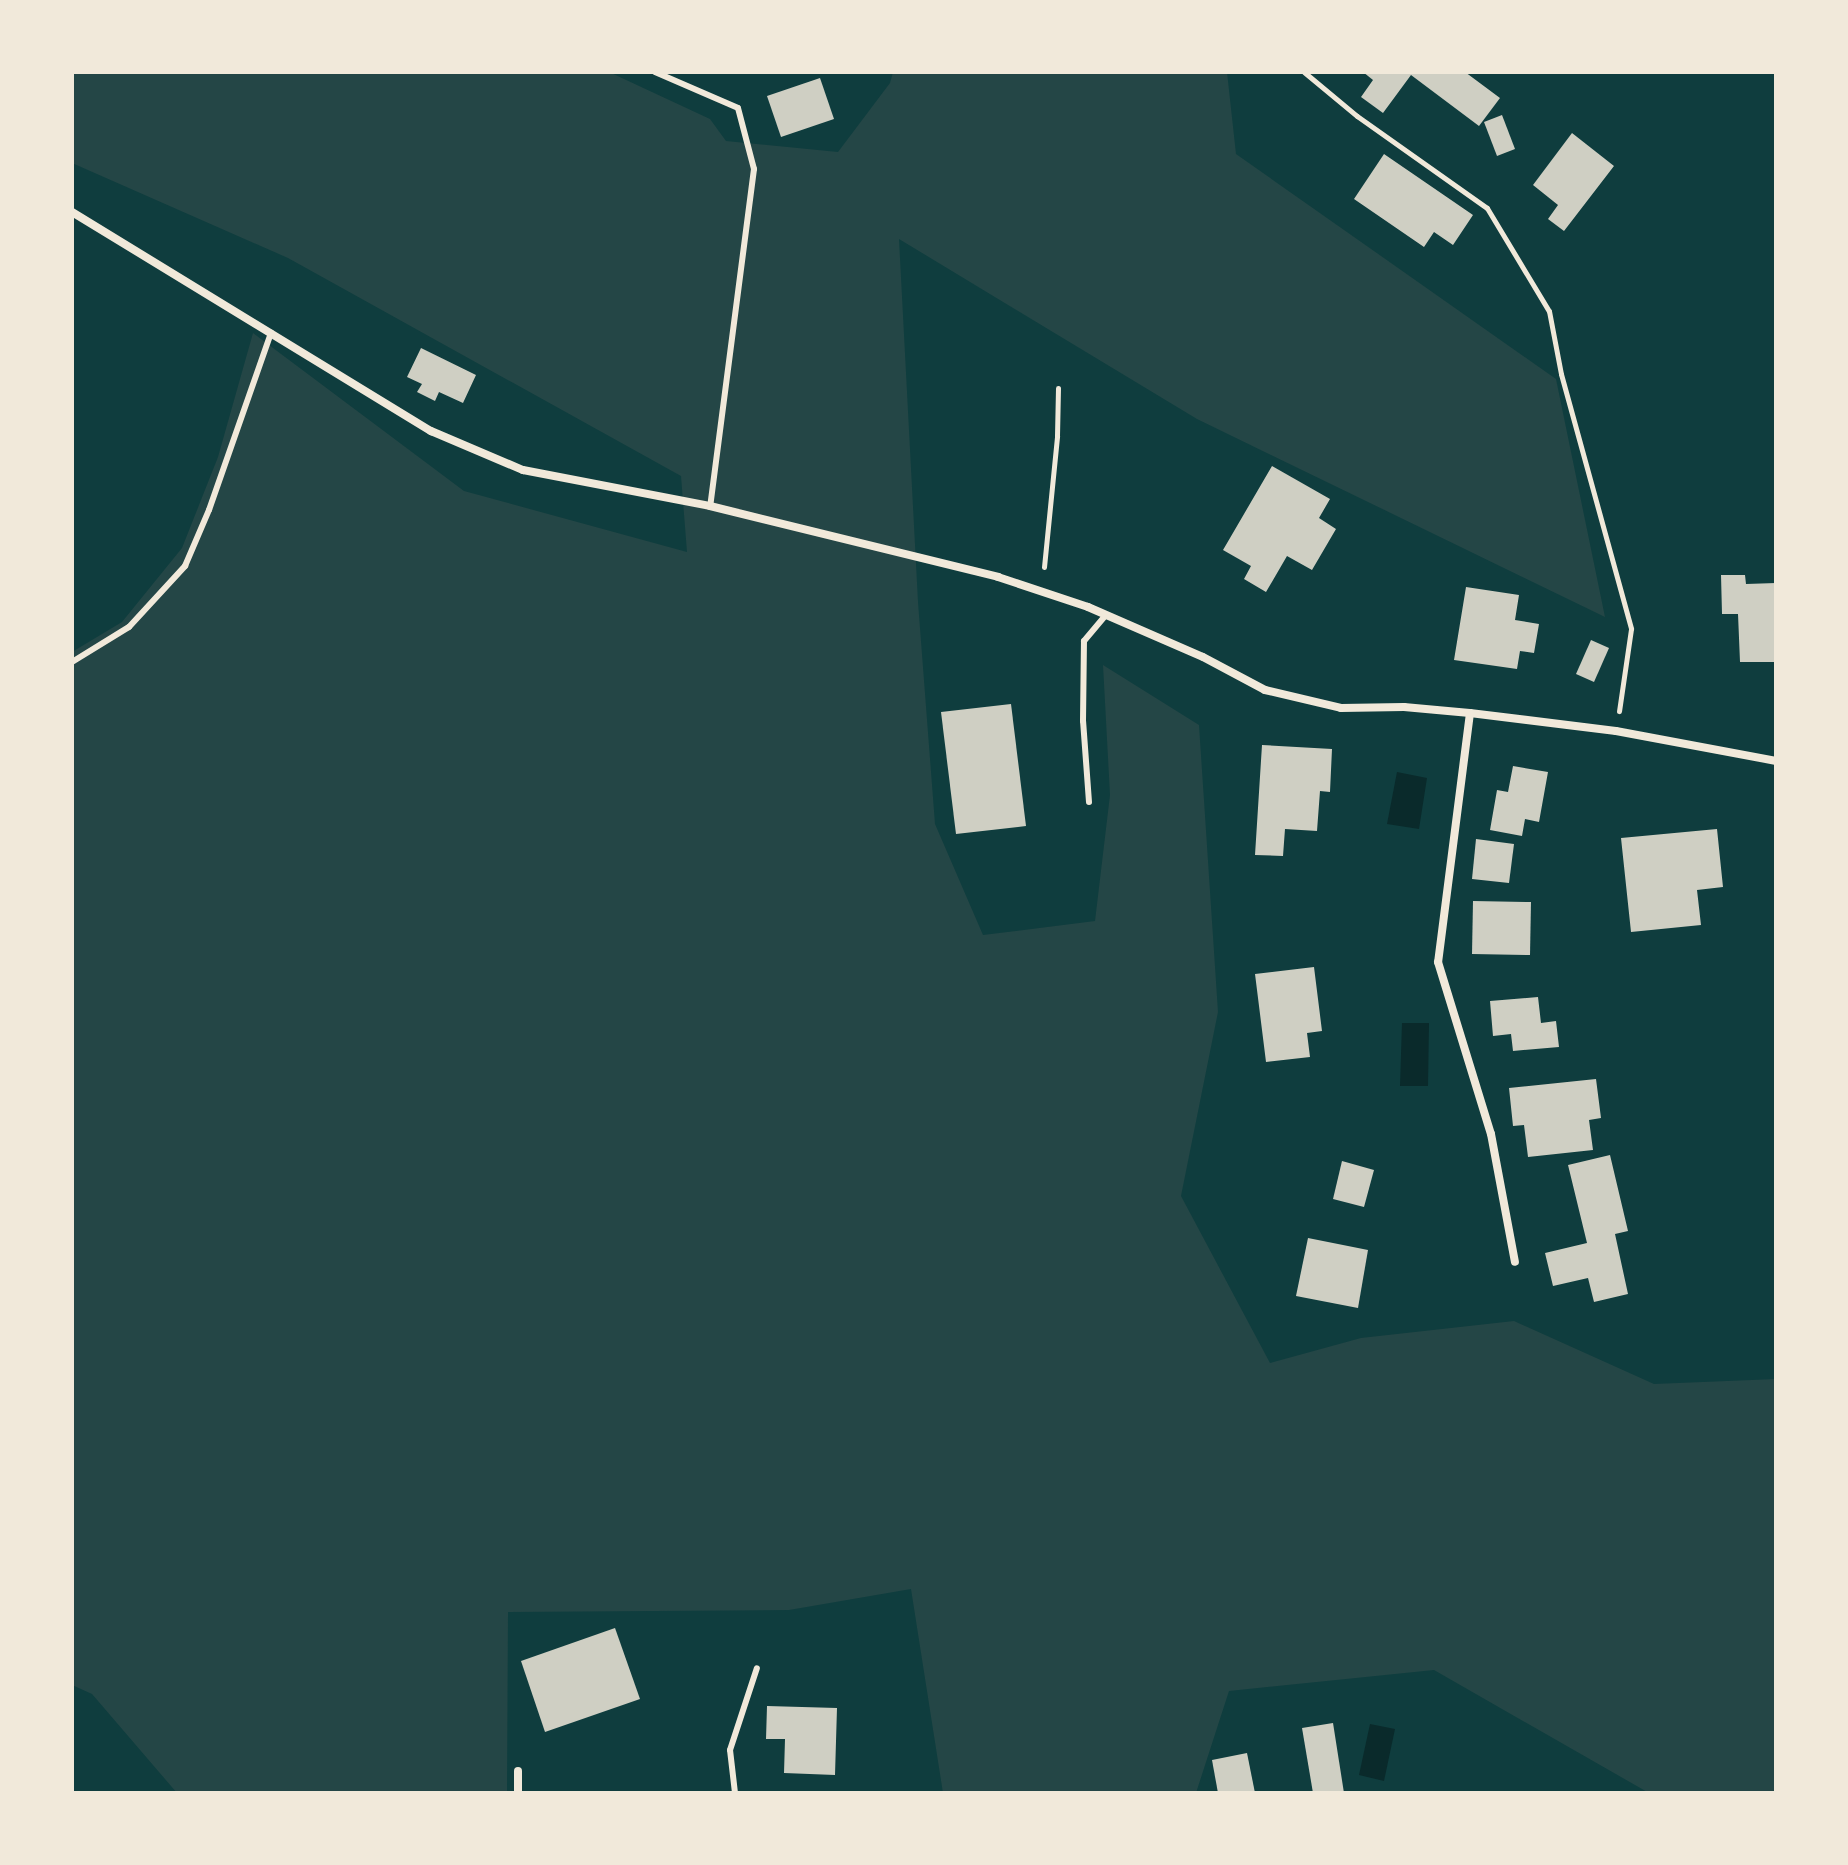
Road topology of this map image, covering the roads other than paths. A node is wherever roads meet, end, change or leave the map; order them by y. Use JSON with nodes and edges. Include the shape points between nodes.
{"nodes":[{"id":1,"x":655,"y":72,"type":"edge"},
{"id":2,"x":72,"y":212,"type":"edge"},
{"id":3,"x":271,"y":333,"type":"junction"},
{"id":4,"x":710,"y":506,"type":"junction"},
{"id":5,"x":1106,"y":615,"type":"junction"},
{"id":6,"x":72,"y":662,"type":"edge"},
{"id":7,"x":1470,"y":713,"type":"junction"},
{"id":8,"x":1776,"y":761,"type":"edge"},
{"id":9,"x":1089,"y":802,"type":"dead end"},
{"id":10,"x":1515,"y":1262,"type":"dead end"},
{"id":11,"x":757,"y":1668,"type":"dead end"},
{"id":12,"x":518,"y":1771,"type":"dead end"},
{"id":13,"x":518,"y":1793,"type":"edge"},
{"id":14,"x":735,"y":1793,"type":"edge"}],
"edges":[{"from":1,"to":4,"type":"lane","via":[[738,108],[754,169]]},
{"from":2,"to":3,"type":"street"},
{"from":3,"to":4,"type":"street","via":[[431,431],[523,470]]},
{"from":3,"to":6,"type":"lane","via":[[185,566],[129,627]]},
{"from":4,"to":5,"type":"street","via":[[998,577]]},
{"from":5,"to":7,"type":"street","via":[[1265,690],[1341,708]]},
{"from":5,"to":9,"type":"lane","via":[[1084,641]]},
{"from":7,"to":8,"type":"street","via":[[1616,731]]},
{"from":7,"to":10,"type":"street","via":[[1438,962],[1491,1134]]},
{"from":11,"to":14,"type":"lane","via":[[730,1750]]},
{"from":12,"to":13,"type":"street"}]}
